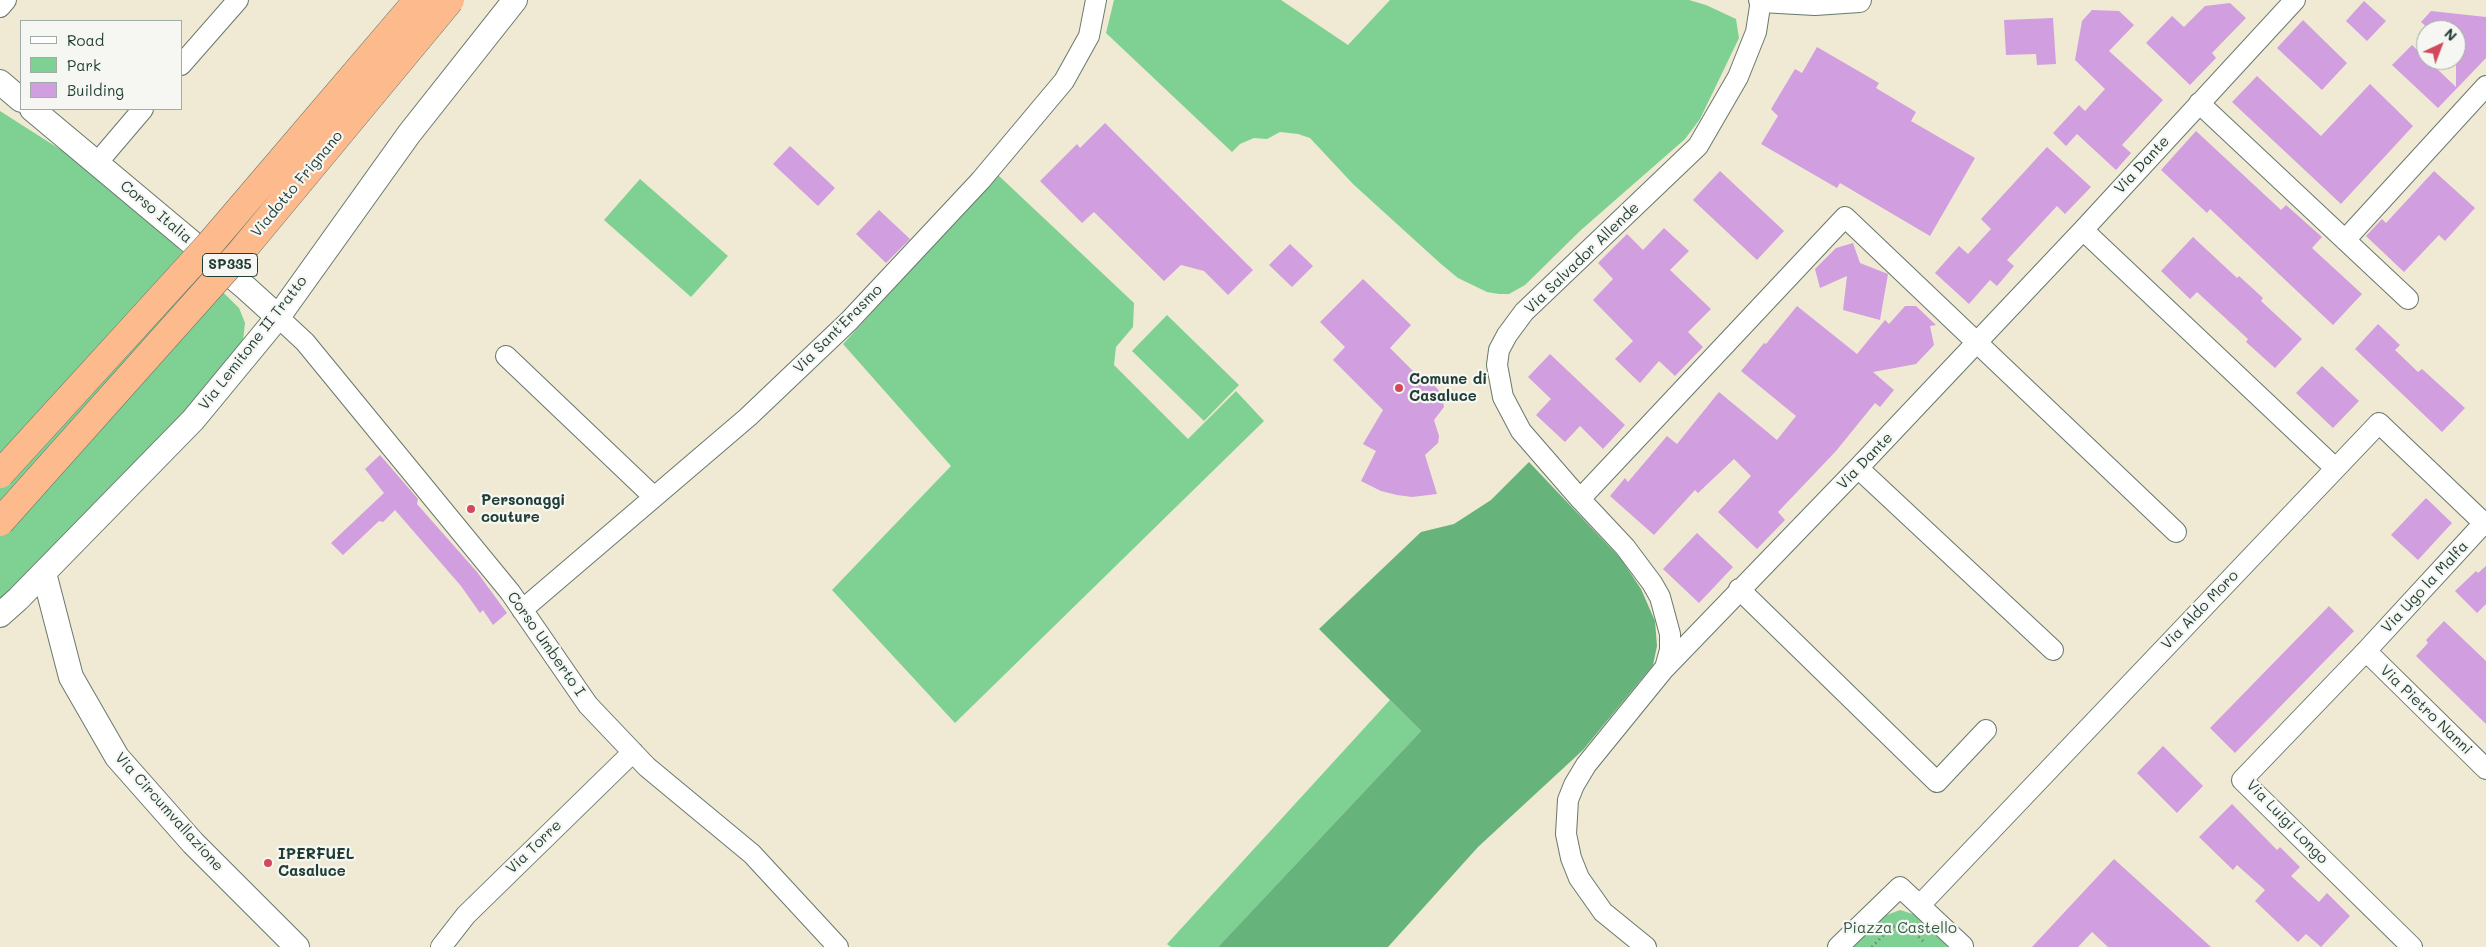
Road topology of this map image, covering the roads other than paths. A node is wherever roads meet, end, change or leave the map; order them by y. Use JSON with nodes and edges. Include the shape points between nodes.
{"nodes":[{"id":1,"x":6,"y":0,"type":"edge"},
{"id":2,"x":238,"y":0,"type":"edge"},
{"id":3,"x":418,"y":0,"type":"edge"},
{"id":4,"x":450,"y":0,"type":"edge"},
{"id":5,"x":515,"y":0,"type":"edge"},
{"id":6,"x":1096,"y":0,"type":"edge"},
{"id":7,"x":1761,"y":0,"type":"edge"},
{"id":8,"x":1859,"y":0,"type":"edge"},
{"id":9,"x":2295,"y":0,"type":"edge"},
{"id":10,"x":0,"y":7,"type":"edge"},
{"id":11,"x":182,"y":64,"type":"edge"},
{"id":12,"x":0,"y":82,"type":"edge"},
{"id":13,"x":2486,"y":86,"type":"edge"},
{"id":14,"x":20,"y":99,"type":"edge"},
{"id":15,"x":2199,"y":103,"type":"junction"},
{"id":16,"x":33,"y":110,"type":"edge"},
{"id":17,"x":143,"y":110,"type":"edge"},
{"id":18,"x":97,"y":163,"type":"junction"},
{"id":19,"x":2083,"y":230,"type":"junction"},
{"id":20,"x":2345,"y":240,"type":"junction"},
{"id":21,"x":2408,"y":299,"type":"dead end"},
{"id":22,"x":278,"y":317,"type":"junction"},
{"id":23,"x":1977,"y":342,"type":"junction"},
{"id":24,"x":506,"y":356,"type":"dead end"},
{"id":25,"x":1858,"y":468,"type":"junction"},
{"id":26,"x":2335,"y":468,"type":"junction"},
{"id":27,"x":0,"y":474,"type":"edge"},
{"id":28,"x":654,"y":497,"type":"junction"},
{"id":29,"x":1580,"y":499,"type":"junction"},
{"id":30,"x":0,"y":522,"type":"edge"},
{"id":31,"x":2485,"y":524,"type":"edge"},
{"id":32,"x":2176,"y":532,"type":"dead end"},
{"id":33,"x":44,"y":573,"type":"junction"},
{"id":34,"x":1739,"y":589,"type":"junction"},
{"id":35,"x":522,"y":610,"type":"junction"},
{"id":36,"x":0,"y":615,"type":"edge"},
{"id":37,"x":2052,"y":650,"type":"dead end"},
{"id":38,"x":2366,"y":652,"type":"junction"},
{"id":39,"x":1664,"y":669,"type":"junction"},
{"id":40,"x":1986,"y":730,"type":"dead end"},
{"id":41,"x":633,"y":752,"type":"junction"},
{"id":42,"x":2486,"y":769,"type":"edge"},
{"id":43,"x":1920,"y":905,"type":"junction"},
{"id":44,"x":1963,"y":946,"type":"edge"},
{"id":45,"x":297,"y":947,"type":"edge"},
{"id":46,"x":441,"y":947,"type":"edge"},
{"id":47,"x":838,"y":947,"type":"edge"},
{"id":48,"x":1646,"y":947,"type":"edge"},
{"id":49,"x":1838,"y":947,"type":"edge"},
{"id":50,"x":2412,"y":947,"type":"edge"}],
"edges":[{"from":1,"to":10,"type":"street"},
{"from":2,"to":11,"type":"street"},
{"from":3,"to":27,"type":"highway","name":"Viadotto Frignano","number":"SP335","bridge":true,"via":[[209,245]]},
{"from":4,"to":30,"type":"highway","name":"Viadotto Frignano","number":"SP335","bridge":true,"via":[[241,252]]},
{"from":5,"to":22,"type":"street","name":"Via Lemitone II Tratto","via":[[408,134]]},
{"from":6,"to":28,"type":"street","name":"Via Sant'Erasmo","via":[[1089,36],[1064,81],[994,165],[849,321],[748,418]]},
{"from":7,"to":8,"type":"street"},
{"from":7,"to":29,"type":"street","name":"Via Salvador Allende","via":[[1756,32],[1738,77],[1698,146],[1539,296],[1499,350],[1499,380],[1517,424]]},
{"from":9,"to":15,"type":"street","name":"Via Dante"},
{"from":12,"to":14,"type":"street"},
{"from":13,"to":20,"type":"street"},
{"from":15,"to":19,"type":"street","name":"Via Dante"},
{"from":15,"to":20,"type":"street"},
{"from":16,"to":18,"type":"street","name":"Corso Italia"},
{"from":17,"to":18,"type":"street"},
{"from":18,"to":22,"type":"street","name":"Corso Italia"},
{"from":19,"to":23,"type":"street","name":"Via Dante"},
{"from":19,"to":26,"type":"street"},
{"from":20,"to":21,"type":"street"},
{"from":22,"to":33,"type":"street","name":"Via Lemitone II Tratto","via":[[193,420]]},
{"from":22,"to":35,"type":"street","name":"Corso Umberto I","via":[[305,342]]},
{"from":23,"to":25,"type":"street","name":"Via Dante"},
{"from":23,"to":29,"type":"street","via":[[1845,217]]},
{"from":23,"to":32,"type":"street"},
{"from":24,"to":28,"type":"street"},
{"from":25,"to":34,"type":"street","name":"Via Dante"},
{"from":25,"to":37,"type":"street"},
{"from":26,"to":31,"type":"street","name":"Via Aldo Moro","via":[[2379,423]]},
{"from":26,"to":43,"type":"street","name":"Via Aldo Moro"},
{"from":28,"to":35,"type":"street","name":"Via Sant'Erasmo"},
{"from":29,"to":39,"type":"street","name":"Via Salvador Allende","via":[[1637,561],[1660,597],[1670,634],[1670,650]]},
{"from":31,"to":38,"type":"street","name":"Via Ugo la Malfa"},
{"from":33,"to":36,"type":"street","name":"Via Lemitone II Tratto"},
{"from":33,"to":45,"type":"street","name":"Via Circumvallazione","via":[[71,677],[117,757],[193,843]]},
{"from":34,"to":39,"type":"street","name":"Via Dante"},
{"from":34,"to":40,"type":"street","via":[[1937,782]]},
{"from":35,"to":41,"type":"street","name":"Corso Umberto I","via":[[588,705]]},
{"from":38,"to":42,"type":"street","name":"Via Pietro Nanni"},
{"from":38,"to":50,"type":"street","name":"Via Luigi Longo","via":[[2242,780]]},
{"from":39,"to":48,"type":"street","name":"Via Dante","via":[[1586,765],[1574,785],[1566,814],[1571,858],[1589,894],[1618,927]]},
{"from":41,"to":46,"type":"street","name":"Via Torre","via":[[472,909]]},
{"from":41,"to":47,"type":"street","name":"Corso Umberto I","via":[[752,854]]},
{"from":43,"to":44,"type":"street"},
{"from":43,"to":49,"type":"street","via":[[1900,886]]}]}
